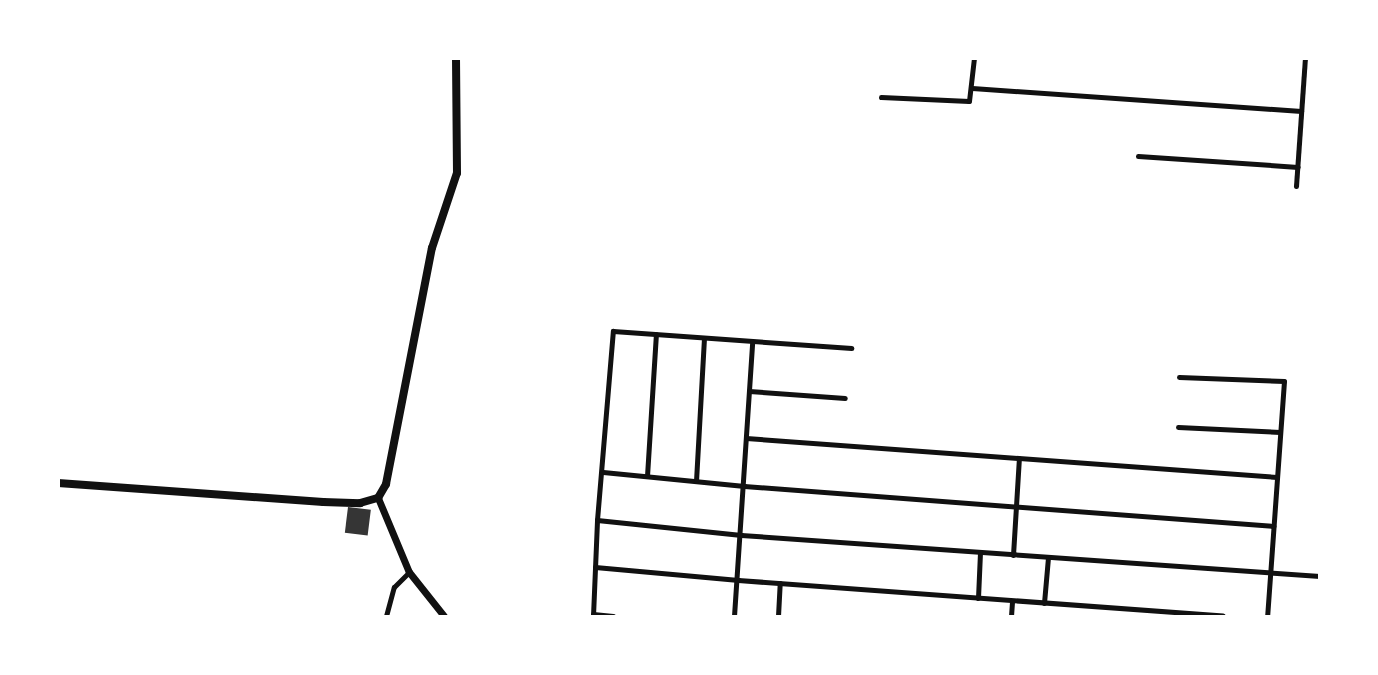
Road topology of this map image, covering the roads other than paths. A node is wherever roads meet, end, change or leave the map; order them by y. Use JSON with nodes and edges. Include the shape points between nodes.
{"nodes":[{"id":1,"x":456,"y":58,"type":"edge"},
{"id":2,"x":974,"y":58,"type":"edge"},
{"id":3,"x":1305,"y":58,"type":"edge"},
{"id":4,"x":972,"y":88,"type":"junction"},
{"id":5,"x":881,"y":97,"type":"dead end"},
{"id":6,"x":1301,"y":111,"type":"junction"},
{"id":7,"x":1138,"y":156,"type":"dead end"},
{"id":8,"x":1298,"y":167,"type":"junction"},
{"id":9,"x":1296,"y":186,"type":"dead end"},
{"id":10,"x":656,"y":334,"type":"junction"},
{"id":11,"x":704,"y":338,"type":"junction"},
{"id":12,"x":752,"y":342,"type":"junction"},
{"id":13,"x":851,"y":348,"type":"dead end"},
{"id":14,"x":1179,"y":377,"type":"dead end"},
{"id":15,"x":749,"y":391,"type":"junction"},
{"id":16,"x":845,"y":398,"type":"dead end"},
{"id":17,"x":1178,"y":427,"type":"dead end"},
{"id":18,"x":1280,"y":432,"type":"junction"},
{"id":19,"x":746,"y":438,"type":"junction"},
{"id":20,"x":1019,"y":458,"type":"junction"},
{"id":21,"x":603,"y":471,"type":"junction"},
{"id":22,"x":647,"y":476,"type":"junction"},
{"id":23,"x":1277,"y":477,"type":"junction"},
{"id":24,"x":696,"y":481,"type":"junction"},
{"id":25,"x":58,"y":483,"type":"edge"},
{"id":26,"x":744,"y":486,"type":"junction"},
{"id":27,"x":378,"y":498,"type":"junction"},
{"id":28,"x":1017,"y":507,"type":"junction"},
{"id":29,"x":597,"y":520,"type":"junction"},
{"id":30,"x":1273,"y":526,"type":"junction"},
{"id":31,"x":741,"y":535,"type":"junction"},
{"id":32,"x":980,"y":552,"type":"junction"},
{"id":33,"x":1013,"y":555,"type":"junction"},
{"id":34,"x":1048,"y":557,"type":"junction"},
{"id":35,"x":595,"y":567,"type":"junction"},
{"id":36,"x":409,"y":572,"type":"junction"},
{"id":37,"x":1270,"y":573,"type":"junction"},
{"id":38,"x":1320,"y":576,"type":"edge"},
{"id":39,"x":738,"y":580,"type":"junction"},
{"id":40,"x":780,"y":583,"type":"junction"},
{"id":41,"x":978,"y":598,"type":"junction"},
{"id":42,"x":1012,"y":601,"type":"junction"},
{"id":43,"x":1044,"y":603,"type":"junction"},
{"id":44,"x":386,"y":616,"type":"edge"},
{"id":45,"x":444,"y":616,"type":"edge"},
{"id":46,"x":593,"y":616,"type":"edge"},
{"id":47,"x":613,"y":616,"type":"edge"},
{"id":48,"x":734,"y":616,"type":"edge"},
{"id":49,"x":778,"y":616,"type":"edge"},
{"id":50,"x":1011,"y":616,"type":"edge"},
{"id":51,"x":1223,"y":616,"type":"edge"},
{"id":52,"x":1267,"y":616,"type":"edge"}],
"edges":[{"from":1,"to":27,"type":"main road","via":[[457,173],[432,248],[386,484]]},
{"from":2,"to":4,"type":"street"},
{"from":3,"to":6,"type":"street"},
{"from":4,"to":5,"type":"street","via":[[971,100],[967,102]]},
{"from":4,"to":6,"type":"street"},
{"from":6,"to":8,"type":"street"},
{"from":7,"to":8,"type":"street"},
{"from":8,"to":9,"type":"street"},
{"from":10,"to":11,"type":"street"},
{"from":10,"to":21,"type":"street","via":[[613,331]]},
{"from":10,"to":22,"type":"street"},
{"from":11,"to":12,"type":"street"},
{"from":11,"to":24,"type":"street"},
{"from":12,"to":13,"type":"street"},
{"from":12,"to":15,"type":"street"},
{"from":14,"to":18,"type":"street","via":[[1284,381]]},
{"from":15,"to":16,"type":"street"},
{"from":15,"to":19,"type":"street"},
{"from":17,"to":18,"type":"street"},
{"from":18,"to":23,"type":"street"},
{"from":19,"to":20,"type":"street"},
{"from":19,"to":26,"type":"street"},
{"from":20,"to":23,"type":"street"},
{"from":20,"to":28,"type":"street"},
{"from":21,"to":22,"type":"street"},
{"from":21,"to":29,"type":"street"},
{"from":22,"to":24,"type":"street"},
{"from":23,"to":30,"type":"street"},
{"from":24,"to":26,"type":"street"},
{"from":25,"to":27,"type":"main road","via":[[360,503]]},
{"from":26,"to":28,"type":"street"},
{"from":26,"to":31,"type":"street"},
{"from":27,"to":36,"type":"street"},
{"from":28,"to":30,"type":"street"},
{"from":28,"to":33,"type":"street"},
{"from":29,"to":31,"type":"street"},
{"from":29,"to":35,"type":"street"},
{"from":30,"to":37,"type":"street"},
{"from":31,"to":32,"type":"street"},
{"from":31,"to":39,"type":"street"},
{"from":32,"to":33,"type":"street"},
{"from":32,"to":41,"type":"street"},
{"from":33,"to":34,"type":"street"},
{"from":34,"to":37,"type":"street"},
{"from":34,"to":43,"type":"street"},
{"from":35,"to":39,"type":"street"},
{"from":35,"to":46,"type":"street"},
{"from":36,"to":44,"type":"street","via":[[394,586]]},
{"from":36,"to":45,"type":"street"},
{"from":37,"to":38,"type":"street"},
{"from":37,"to":52,"type":"street"},
{"from":39,"to":40,"type":"street"},
{"from":39,"to":48,"type":"street"},
{"from":40,"to":41,"type":"street"},
{"from":40,"to":49,"type":"street"},
{"from":41,"to":42,"type":"street"},
{"from":42,"to":43,"type":"street"},
{"from":42,"to":50,"type":"street"},
{"from":43,"to":51,"type":"street"},
{"from":46,"to":47,"type":"street"}]}
